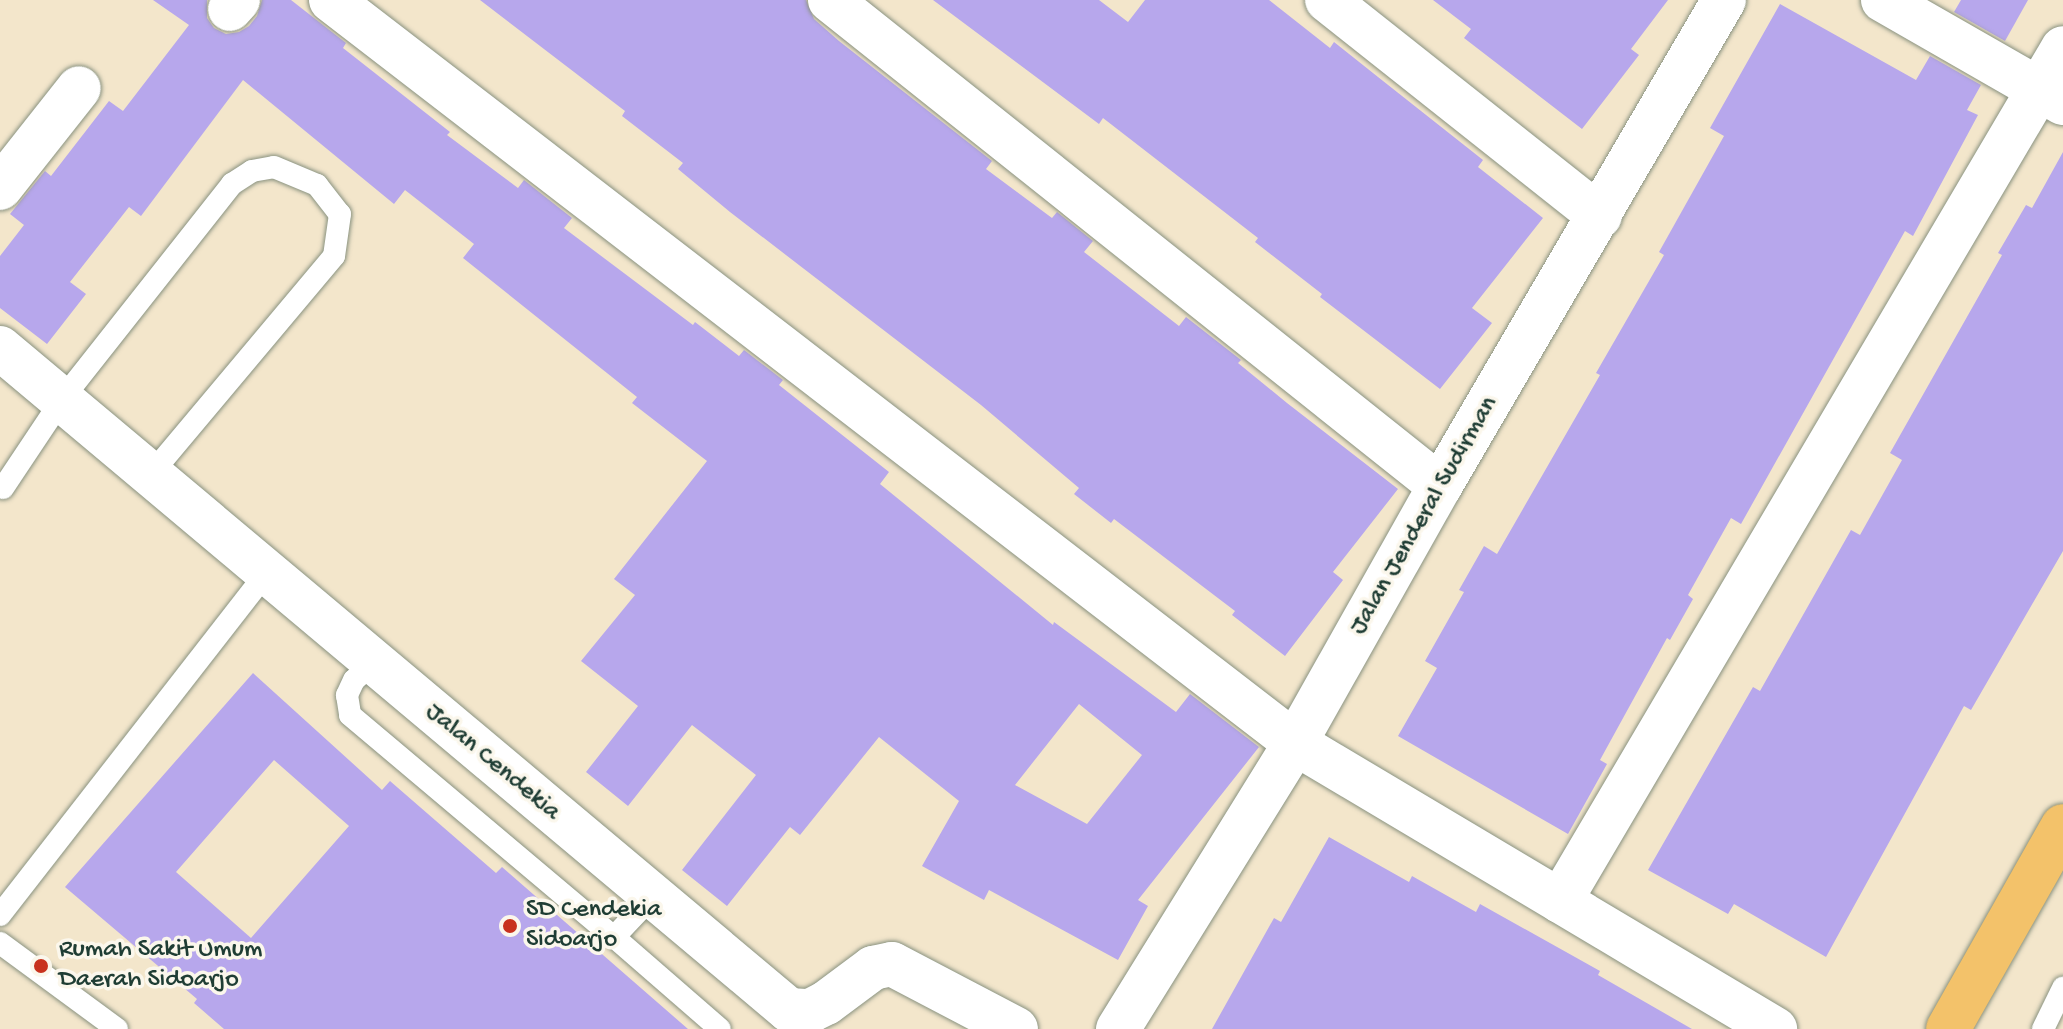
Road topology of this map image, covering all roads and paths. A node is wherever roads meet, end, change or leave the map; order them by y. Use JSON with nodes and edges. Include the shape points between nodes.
{"nodes":[{"id":1,"x":331,"y":0,"type":"edge"},
{"id":2,"x":830,"y":0,"type":"edge"},
{"id":3,"x":1327,"y":0,"type":"edge"},
{"id":4,"x":1724,"y":0,"type":"edge"},
{"id":5,"x":1883,"y":0,"type":"edge"},
{"id":6,"x":2063,"y":48,"type":"edge"},
{"id":7,"x":79,"y":88,"type":"dead end"},
{"id":8,"x":2051,"y":96,"type":"edge"},
{"id":9,"x":0,"y":188,"type":"edge"},
{"id":10,"x":1600,"y":216,"type":"junction"},
{"id":11,"x":4,"y":358,"type":"edge"},
{"id":12,"x":63,"y":398,"type":"junction"},
{"id":13,"x":152,"y":473,"type":"junction"},
{"id":14,"x":1440,"y":486,"type":"junction"},
{"id":15,"x":3,"y":488,"type":"dead end"},
{"id":16,"x":266,"y":573,"type":"junction"},
{"id":17,"x":373,"y":663,"type":"junction"},
{"id":18,"x":1295,"y":743,"type":"junction"},
{"id":19,"x":2063,"y":826,"type":"edge"},
{"id":20,"x":2052,"y":872,"type":"edge"},
{"id":21,"x":652,"y":897,"type":"junction"},
{"id":22,"x":1560,"y":901,"type":"junction"},
{"id":23,"x":0,"y":915,"type":"edge"},
{"id":24,"x":614,"y":937,"type":"junction"},
{"id":25,"x":0,"y":943,"type":"edge"},
{"id":26,"x":2063,"y":988,"type":"edge"},
{"id":27,"x":117,"y":1029,"type":"edge"},
{"id":28,"x":720,"y":1029,"type":"edge"},
{"id":29,"x":1016,"y":1029,"type":"edge"},
{"id":30,"x":1118,"y":1029,"type":"edge"},
{"id":31,"x":1775,"y":1029,"type":"edge"},
{"id":32,"x":1948,"y":1029,"type":"edge"},
{"id":33,"x":2043,"y":1029,"type":"edge"}],
"edges":[{"from":1,"to":18,"type":"street"},
{"from":2,"to":14,"type":"street"},
{"from":3,"to":10,"type":"street"},
{"from":4,"to":10,"type":"street","name":"Jalan Jenderal Sudirman"},
{"from":5,"to":8,"type":"street"},
{"from":6,"to":8,"type":"street"},
{"from":7,"to":9,"type":"street"},
{"from":8,"to":22,"type":"street"},
{"from":10,"to":14,"type":"street","name":"Jalan Jenderal Sudirman"},
{"from":11,"to":12,"type":"street","name":"Jalan Cendekia"},
{"from":12,"to":13,"type":"street","name":"Jalan Cendekia"},
{"from":12,"to":13,"type":"lane","via":[[232,184],[252,171],[274,167],[317,185],[340,214],[334,256]]},
{"from":12,"to":15,"type":"lane"},
{"from":13,"to":16,"type":"street","name":"Jalan Cendekia"},
{"from":14,"to":18,"type":"street","name":"Jalan Jenderal Sudirman"},
{"from":16,"to":17,"type":"street","name":"Jalan Cendekia"},
{"from":16,"to":23,"type":"lane"},
{"from":17,"to":21,"type":"street","name":"Jalan Cendekia"},
{"from":17,"to":24,"type":"lane","via":[[354,680],[347,695],[350,715]]},
{"from":18,"to":22,"type":"street"},
{"from":18,"to":30,"type":"street","name":"Jalan Jenderal Sudirman"},
{"from":19,"to":20,"type":"highway"},
{"from":20,"to":32,"type":"highway"},
{"from":21,"to":24,"type":"lane"},
{"from":21,"to":29,"type":"street","name":"Jalan Cendekia","via":[[789,1010],[810,1011],[873,968],[892,964]]},
{"from":22,"to":31,"type":"street"},
{"from":24,"to":28,"type":"lane"},
{"from":25,"to":27,"type":"lane"},
{"from":26,"to":33,"type":"lane"}]}
